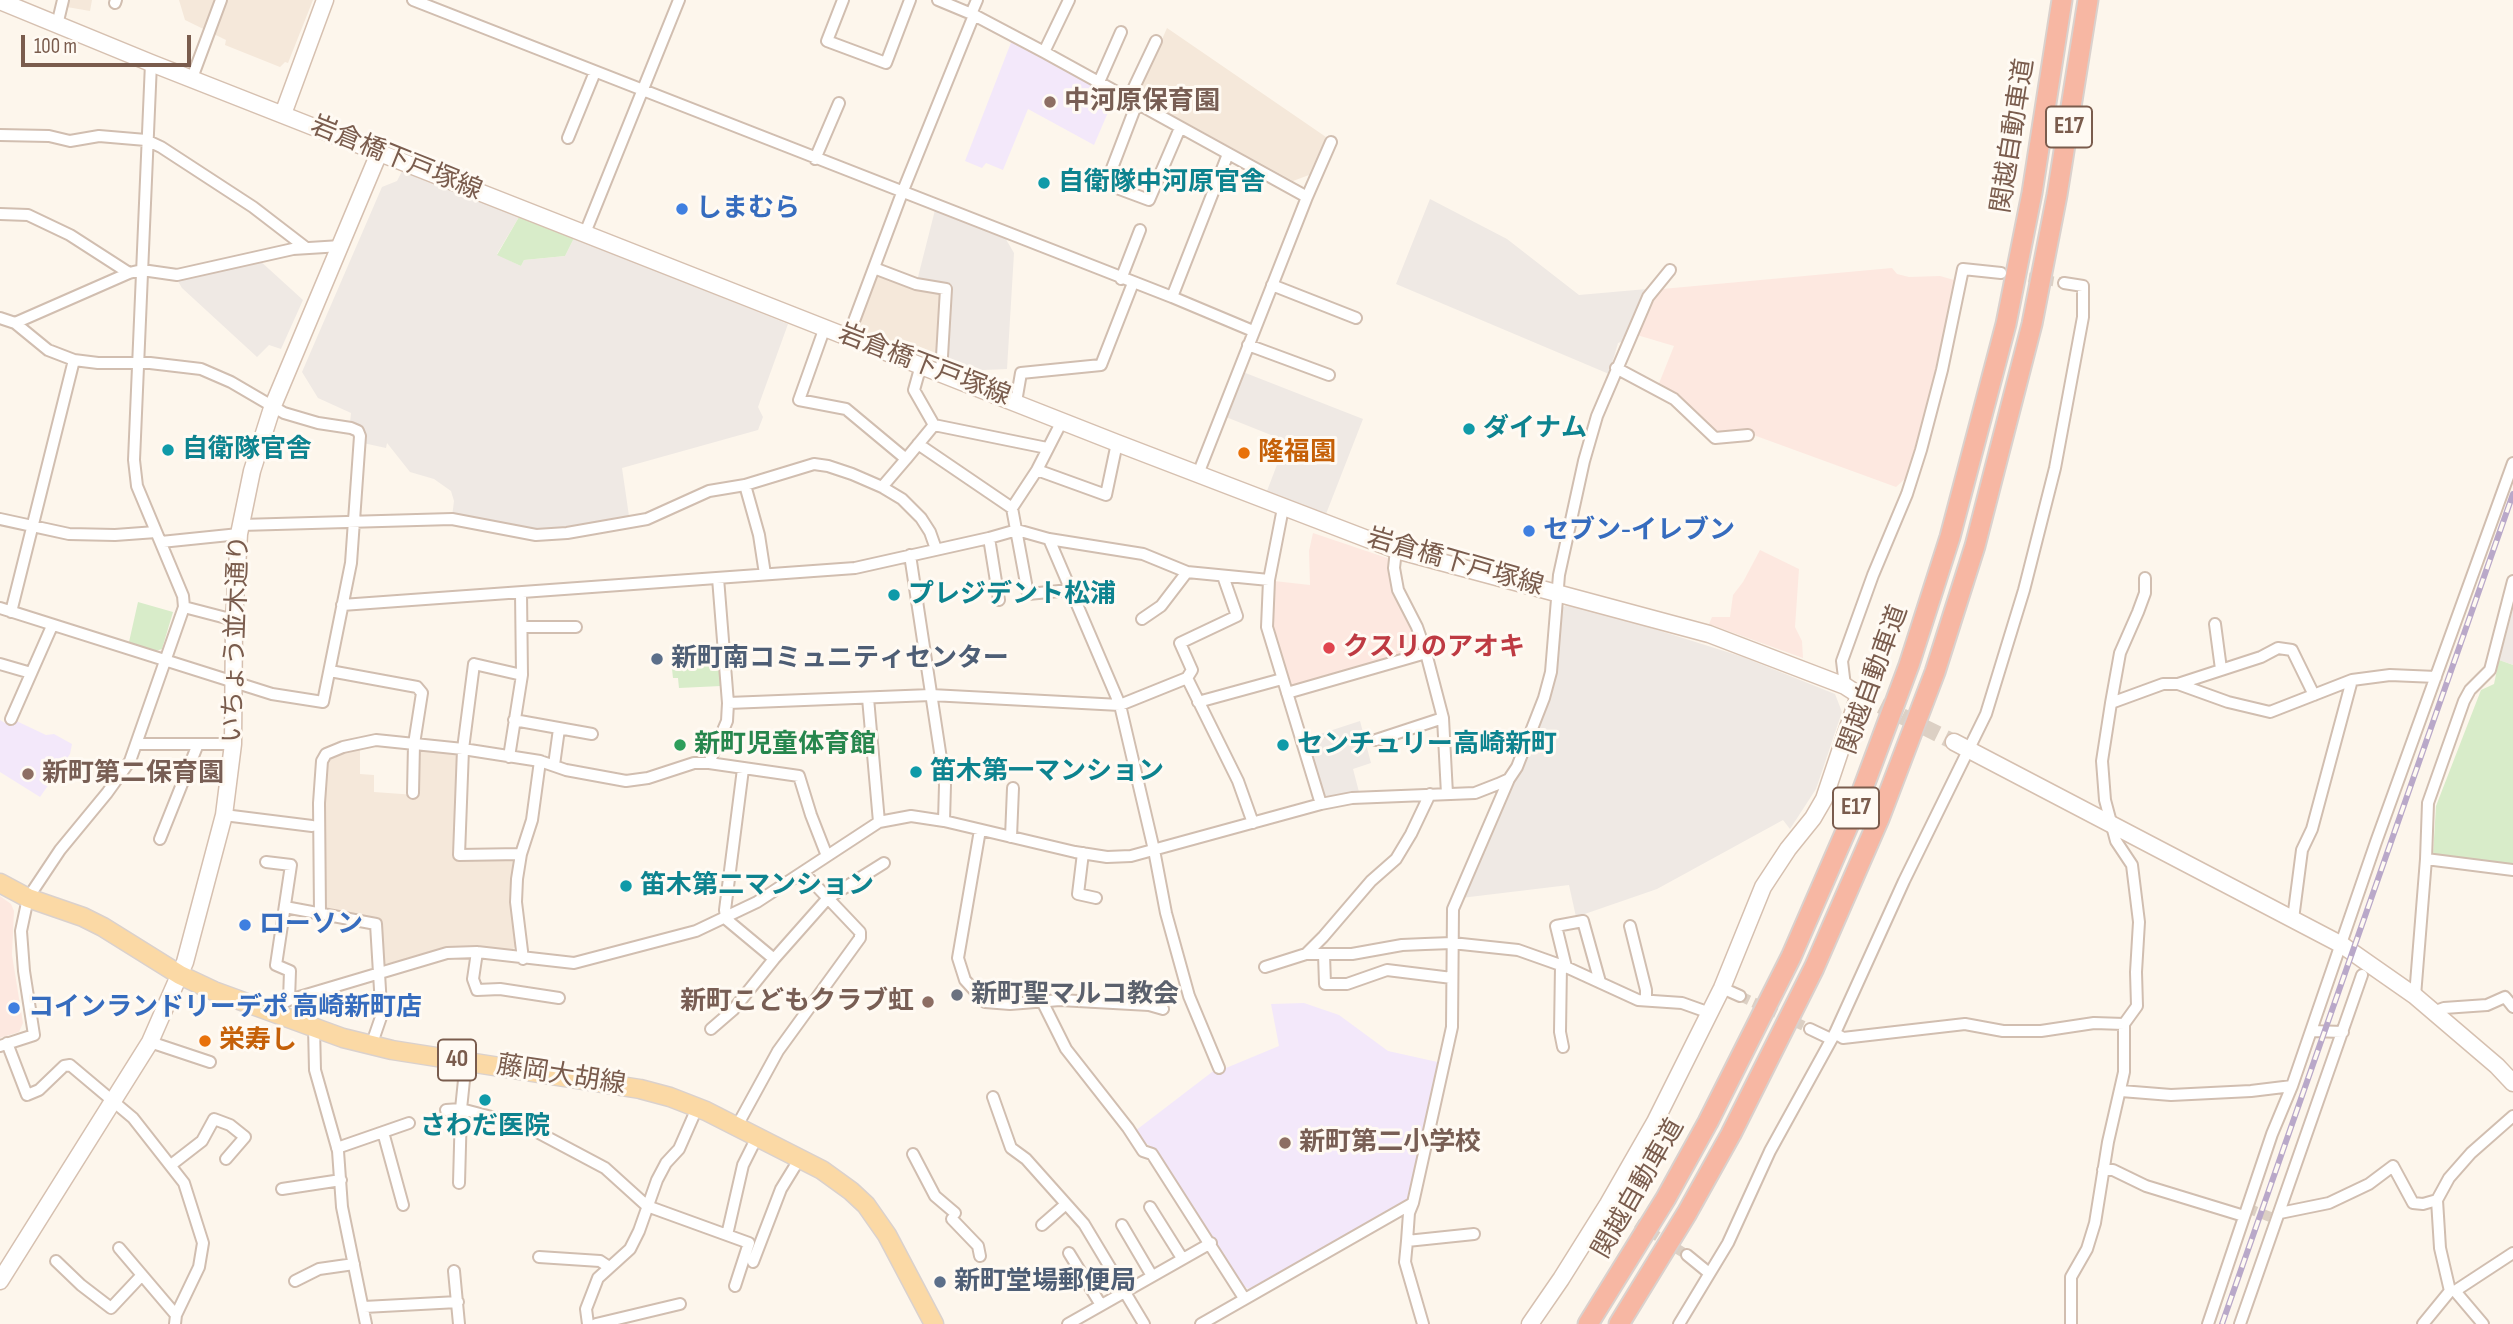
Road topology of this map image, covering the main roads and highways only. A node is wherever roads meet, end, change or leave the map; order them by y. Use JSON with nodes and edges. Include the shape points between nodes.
{"nodes":[{"id":1,"x":2062,"y":0,"type":"edge"},
{"id":2,"x":2088,"y":0,"type":"edge"},
{"id":3,"x":0,"y":883,"type":"edge"},
{"id":4,"x":934,"y":1324,"type":"edge"},
{"id":5,"x":1588,"y":1324,"type":"edge"},
{"id":6,"x":1619,"y":1324,"type":"edge"}],
"edges":[{"from":1,"to":5,"type":"highway","name":"関越自動車道","number":"E17","via":[[2021,250],[1997,362],[1950,537],[1909,665],[1855,810],[1791,957],[1666,1198]]},
{"from":2,"to":6,"type":"highway","name":"関越自動車道","number":"E17","via":[[2047,254],[2016,394],[1935,671],[1842,907],[1767,1064],[1687,1213]]},
{"from":3,"to":4,"type":"main road","name":"藤岡大胡線","number":"40","via":[[83,917],[214,990],[371,1046],[640,1089],[737,1126],[822,1170],[866,1205]]}]}
